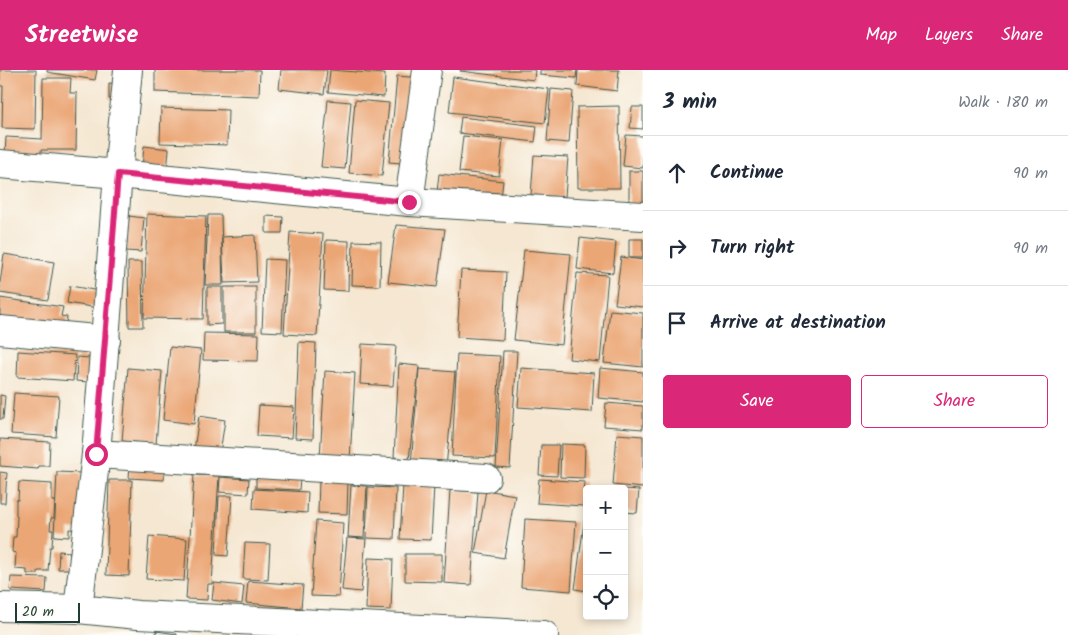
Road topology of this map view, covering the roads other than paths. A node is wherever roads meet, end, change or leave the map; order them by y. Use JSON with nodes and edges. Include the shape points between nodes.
{"nodes":[{"id":1,"x":128,"y":70,"type":"edge"},
{"id":2,"x":427,"y":70,"type":"edge"},
{"id":3,"x":0,"y":164,"type":"edge"},
{"id":4,"x":118,"y":174,"type":"junction"},
{"id":5,"x":409,"y":202,"type":"junction"},
{"id":6,"x":643,"y":216,"type":"edge"},
{"id":7,"x":0,"y":330,"type":"edge"},
{"id":8,"x":106,"y":340,"type":"junction"},
{"id":9,"x":96,"y":454,"type":"junction"},
{"id":10,"x":486,"y":478,"type":"dead end"},
{"id":11,"x":0,"y":608,"type":"edge"},
{"id":12,"x":78,"y":609,"type":"junction"},
{"id":13,"x":137,"y":625,"type":"edge"},
{"id":14,"x":434,"y":632,"type":"edge"},
{"id":15,"x":544,"y":635,"type":"edge"}],
"edges":[{"from":1,"to":4,"type":"street"},
{"from":2,"to":5,"type":"street"},
{"from":3,"to":4,"type":"street"},
{"from":4,"to":5,"type":"street"},
{"from":4,"to":8,"type":"street"},
{"from":5,"to":6,"type":"street"},
{"from":7,"to":8,"type":"street"},
{"from":8,"to":9,"type":"street"},
{"from":9,"to":10,"type":"street"},
{"from":9,"to":12,"type":"street"},
{"from":11,"to":12,"type":"street"},
{"from":12,"to":13,"type":"street"},
{"from":13,"to":14,"type":"street"},
{"from":14,"to":15,"type":"street"}]}
